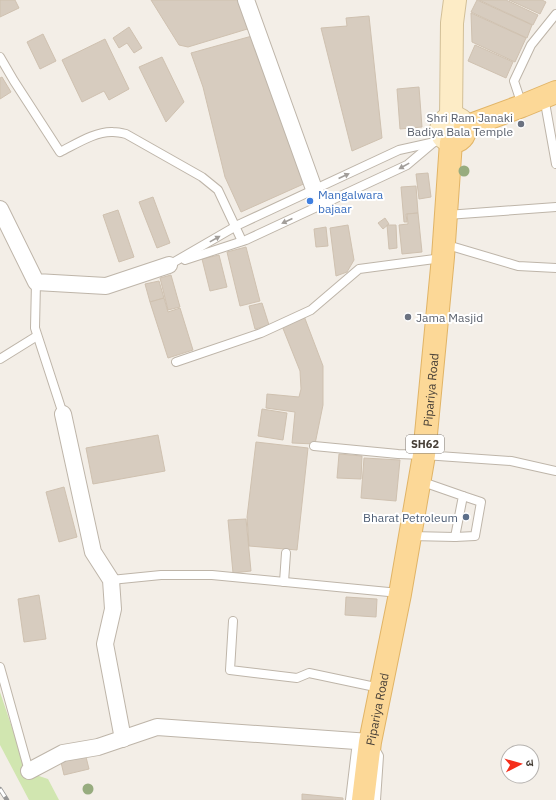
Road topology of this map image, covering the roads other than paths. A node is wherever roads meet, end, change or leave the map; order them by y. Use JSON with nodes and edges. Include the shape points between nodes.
{"nodes":[{"id":1,"x":246,"y":0,"type":"edge"},
{"id":2,"x":455,"y":0,"type":"edge"},
{"id":3,"x":461,"y":0,"type":"edge"},
{"id":4,"x":556,"y":14,"type":"edge"},
{"id":5,"x":452,"y":53,"type":"junction"},
{"id":6,"x":0,"y":57,"type":"edge"},
{"id":7,"x":550,"y":94,"type":"edge"},
{"id":8,"x":522,"y":106,"type":"junction"},
{"id":9,"x":449,"y":133,"type":"junction"},
{"id":10,"x":556,"y":164,"type":"edge"},
{"id":11,"x":314,"y":190,"type":"junction"},
{"id":12,"x":322,"y":204,"type":"junction"},
{"id":13,"x":556,"y":207,"type":"edge"},
{"id":14,"x":1,"y":215,"type":"edge"},
{"id":15,"x":446,"y":215,"type":"junction"},
{"id":16,"x":236,"y":227,"type":"junction"},
{"id":17,"x":242,"y":241,"type":"junction"},
{"id":18,"x":443,"y":250,"type":"junction"},
{"id":19,"x":168,"y":265,"type":"junction"},
{"id":20,"x":556,"y":268,"type":"edge"},
{"id":21,"x":36,"y":282,"type":"junction"},
{"id":22,"x":37,"y":336,"type":"junction"},
{"id":23,"x":0,"y":359,"type":"edge"},
{"id":24,"x":176,"y":362,"type":"dead end"},
{"id":25,"x":63,"y":414,"type":"joint"},
{"id":26,"x":314,"y":446,"type":"dead end"},
{"id":27,"x":424,"y":455,"type":"junction"},
{"id":28,"x":556,"y":471,"type":"edge"},
{"id":29,"x":420,"y":481,"type":"junction"},
{"id":30,"x":463,"y":496,"type":"junction"},
{"id":31,"x":410,"y":536,"type":"junction"},
{"id":32,"x":455,"y":537,"type":"junction"},
{"id":33,"x":286,"y":553,"type":"dead end"},
{"id":34,"x":111,"y":580,"type":"junction"},
{"id":35,"x":284,"y":582,"type":"junction"},
{"id":36,"x":400,"y":594,"type":"junction"},
{"id":37,"x":233,"y":621,"type":"dead end"},
{"id":38,"x":0,"y":667,"type":"edge"},
{"id":39,"x":381,"y":688,"type":"junction"},
{"id":40,"x":123,"y":738,"type":"junction"},
{"id":41,"x":370,"y":742,"type":"junction"},
{"id":42,"x":29,"y":771,"type":"joint"},
{"id":43,"x":350,"y":800,"type":"edge"},
{"id":44,"x":363,"y":800,"type":"edge"},
{"id":45,"x":376,"y":800,"type":"edge"}],
"edges":[{"from":1,"to":11,"type":"street"},
{"from":2,"to":5,"type":"main road"},
{"from":3,"to":5,"type":"main road"},
{"from":4,"to":8,"type":"lane","via":[[531,45],[514,81]]},
{"from":5,"to":9,"type":"main road"},
{"from":6,"to":16,"type":"lane","via":[[60,152],[98,134],[126,134],[202,177],[218,190]]},
{"from":7,"to":8,"type":"main road"},
{"from":7,"to":10,"type":"lane"},
{"from":8,"to":9,"type":"main road"},
{"from":11,"to":9,"type":"lane","one_way":true,"via":[[399,150]]},
{"from":9,"to":12,"type":"lane","one_way":true,"via":[[407,165]]},
{"from":9,"to":15,"type":"main road","name":"Pipariya Road","number":"SH62"},
{"from":11,"to":12,"type":"street"},
{"from":11,"to":16,"type":"lane"},
{"from":12,"to":17,"type":"lane","one_way":true},
{"from":13,"to":15,"type":"lane"},
{"from":14,"to":21,"type":"street"},
{"from":15,"to":18,"type":"main road","name":"Pipariya Road","number":"SH62"},
{"from":16,"to":17,"type":"lane"},
{"from":19,"to":16,"type":"lane","one_way":true},
{"from":17,"to":19,"type":"lane"},
{"from":18,"to":20,"type":"lane","via":[[518,266]]},
{"from":18,"to":24,"type":"lane","via":[[359,269],[311,310],[261,333]]},
{"from":18,"to":27,"type":"main road","name":"Pipariya Road","number":"SH62"},
{"from":19,"to":21,"type":"street","via":[[106,286]]},
{"from":21,"to":22,"type":"lane"},
{"from":22,"to":23,"type":"lane"},
{"from":22,"to":25,"type":"lane"},
{"from":25,"to":34,"type":"street","via":[[93,552]]},
{"from":26,"to":27,"type":"lane"},
{"from":27,"to":28,"type":"lane","via":[[511,461]]},
{"from":27,"to":29,"type":"main road","name":"Pipariya Road","number":"SH62"},
{"from":29,"to":30,"type":"lane"},
{"from":29,"to":31,"type":"main road","name":"Pipariya Road","number":"SH62"},
{"from":30,"to":32,"type":"lane"},
{"from":30,"to":32,"type":"lane","via":[[481,502],[475,536]]},
{"from":31,"to":32,"type":"lane"},
{"from":31,"to":36,"type":"main road","name":"Pipariya Road","number":"SH62"},
{"from":33,"to":35,"type":"lane"},
{"from":34,"to":35,"type":"lane","via":[[161,575],[212,575]]},
{"from":34,"to":40,"type":"street","via":[[113,609],[105,644]]},
{"from":35,"to":36,"type":"lane"},
{"from":36,"to":39,"type":"main road","name":"Pipariya Road","number":"SH62"},
{"from":37,"to":39,"type":"lane","via":[[230,670],[297,678],[309,673]]},
{"from":38,"to":42,"type":"lane"},
{"from":39,"to":41,"type":"main road","name":"Pipariya Road","number":"SH62"},
{"from":40,"to":41,"type":"street","via":[[157,727]]},
{"from":40,"to":42,"type":"street","via":[[98,747],[63,753]]},
{"from":41,"to":43,"type":"lane","via":[[356,750]]},
{"from":41,"to":44,"type":"main road","name":"Pipariya Road","number":"SH62"},
{"from":41,"to":45,"type":"lane","via":[[379,756]]}]}
